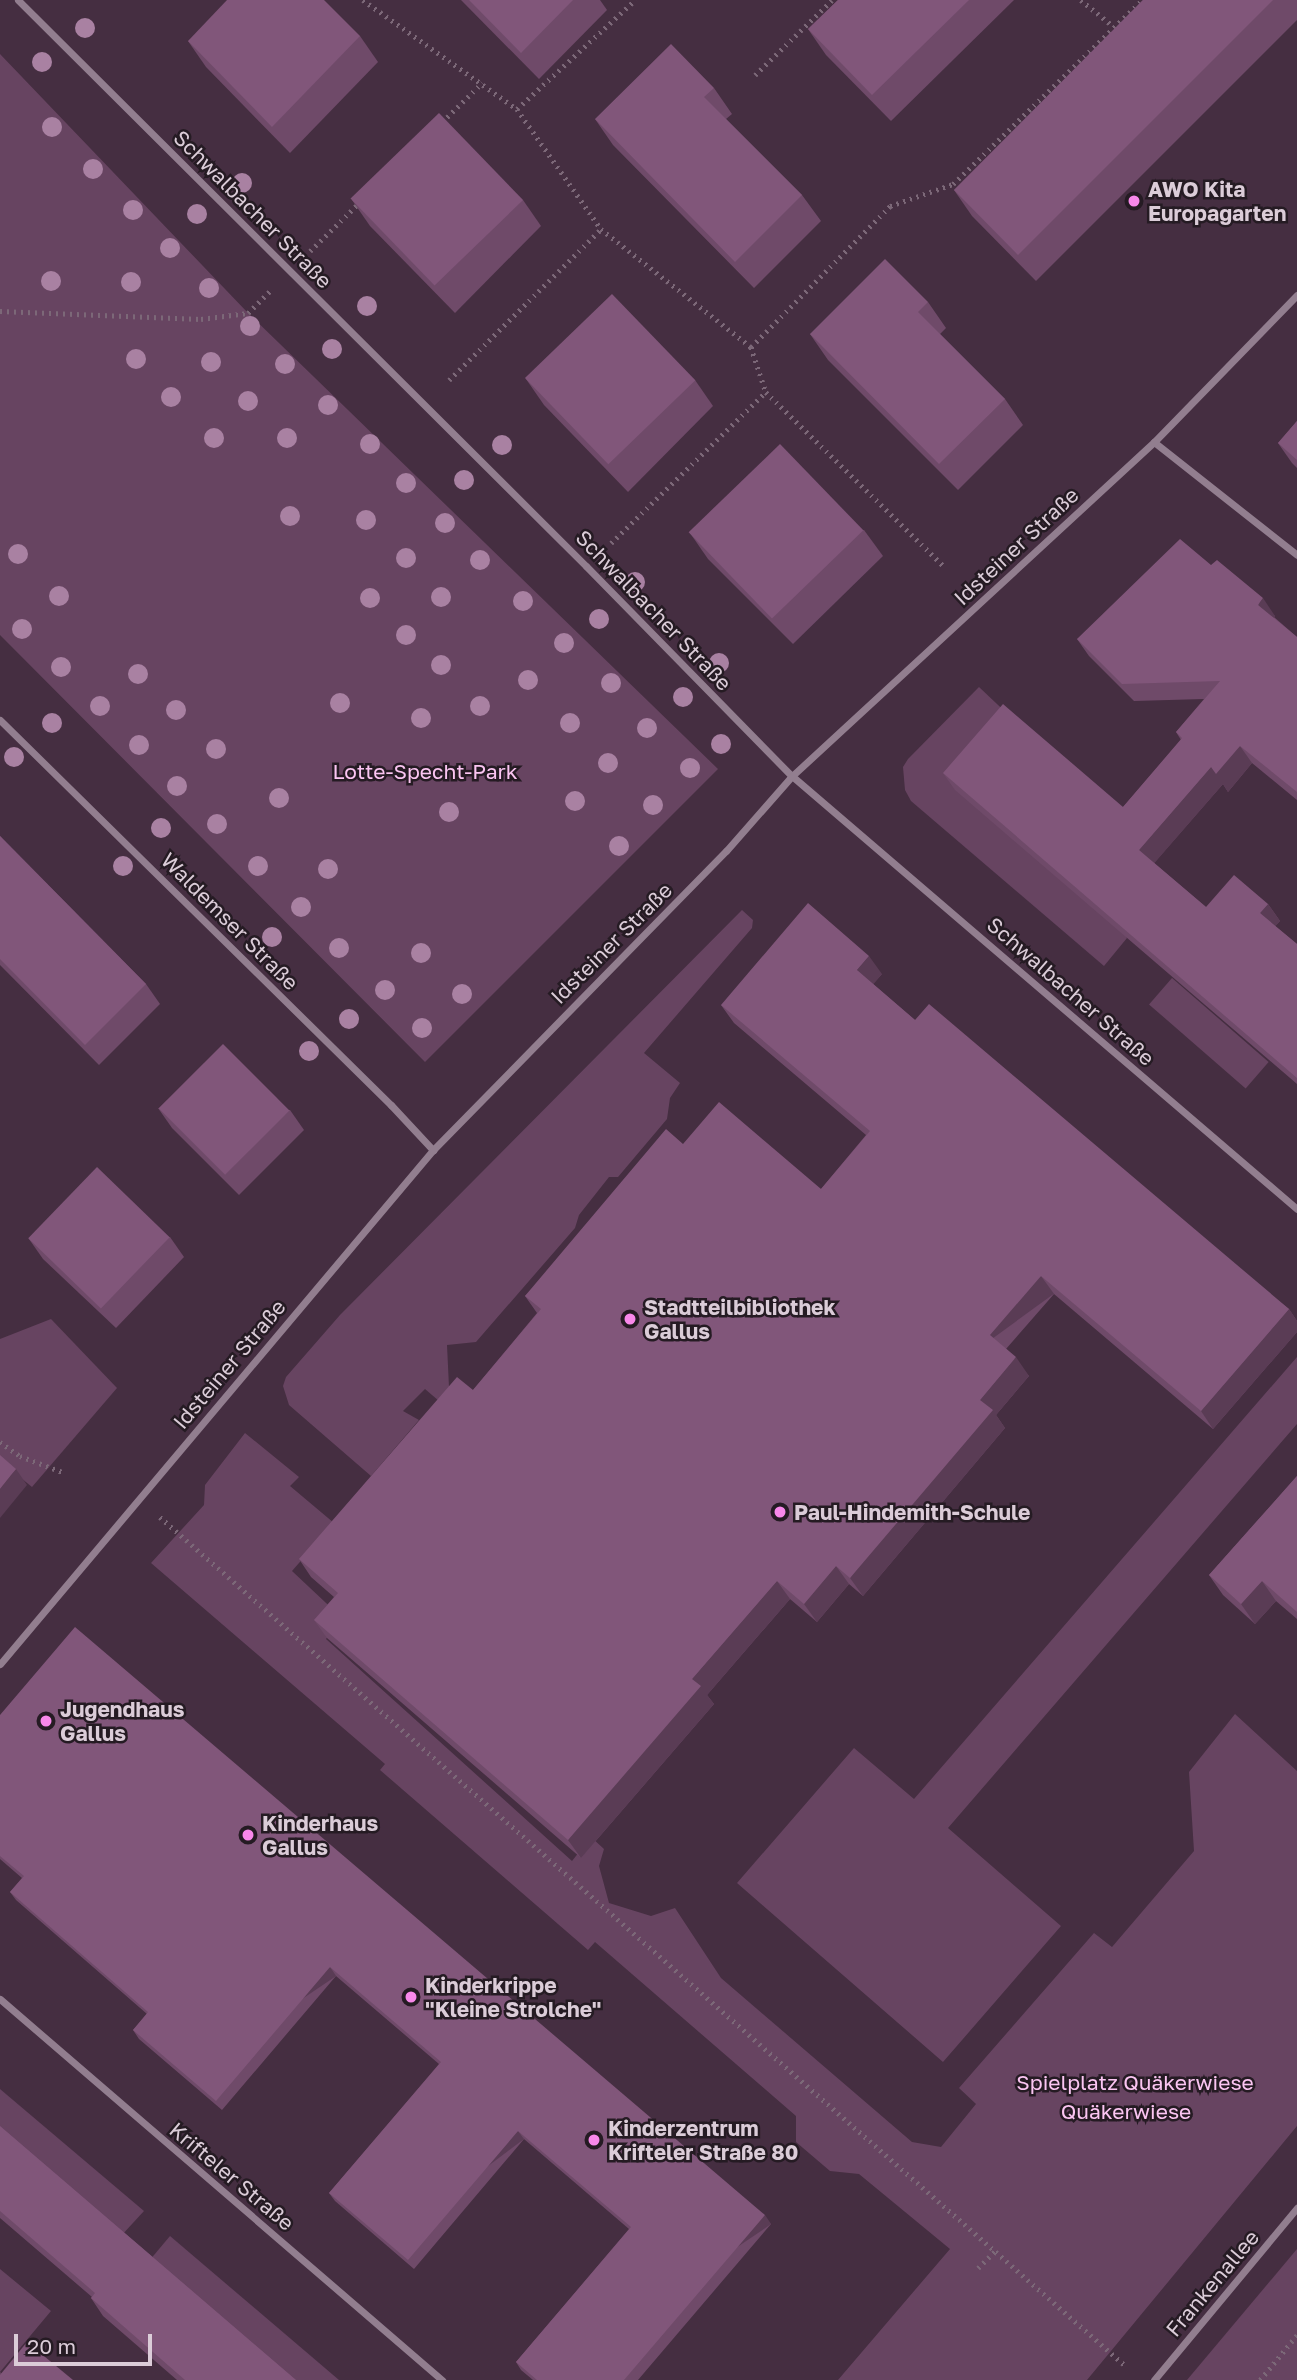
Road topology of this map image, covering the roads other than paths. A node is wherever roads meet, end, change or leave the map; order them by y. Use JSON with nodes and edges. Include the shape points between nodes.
{"nodes":[{"id":1,"x":18,"y":0,"type":"edge"},
{"id":2,"x":1297,"y":295,"type":"edge"},
{"id":3,"x":1154,"y":442,"type":"junction"},
{"id":4,"x":1297,"y":555,"type":"edge"},
{"id":5,"x":0,"y":720,"type":"edge"},
{"id":6,"x":792,"y":776,"type":"junction"},
{"id":7,"x":433,"y":1150,"type":"junction"},
{"id":8,"x":1297,"y":1209,"type":"edge"},
{"id":9,"x":0,"y":1664,"type":"edge"},
{"id":10,"x":0,"y":1998,"type":"edge"},
{"id":11,"x":1297,"y":2208,"type":"edge"},
{"id":12,"x":442,"y":2380,"type":"edge"},
{"id":13,"x":1154,"y":2380,"type":"edge"}],
"edges":[{"from":1,"to":6,"type":"street","name":"Schwalbacher Straße"},
{"from":2,"to":3,"type":"street","name":"Idsteiner Straße"},
{"from":3,"to":4,"type":"street"},
{"from":3,"to":6,"type":"street","name":"Idsteiner Straße"},
{"from":5,"to":7,"type":"street","name":"Waldemser Straße"},
{"from":6,"to":7,"type":"street","name":"Idsteiner Straße","via":[[726,851]]},
{"from":6,"to":8,"type":"street","name":"Schwalbacher Straße"},
{"from":7,"to":9,"type":"street","name":"Idsteiner Straße"},
{"from":10,"to":12,"type":"street","name":"Krifteler Straße"},
{"from":11,"to":13,"type":"street","name":"Frankenallee"}]}
